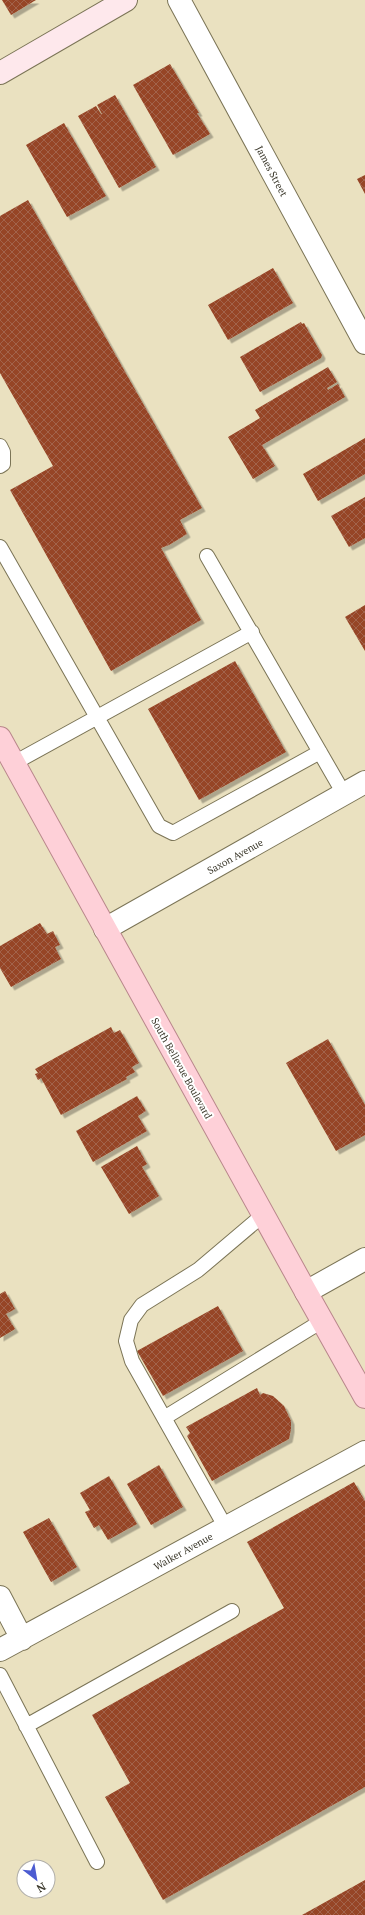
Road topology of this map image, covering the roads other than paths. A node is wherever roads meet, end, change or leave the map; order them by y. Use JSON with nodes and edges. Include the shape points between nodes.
{"nodes":[{"id":1,"x":126,"y":0,"type":"edge"},
{"id":2,"x":179,"y":0,"type":"edge"},
{"id":3,"x":0,"y":73,"type":"edge"},
{"id":4,"x":365,"y":343,"type":"edge"},
{"id":5,"x":0,"y":446,"type":"edge"},
{"id":6,"x":0,"y":466,"type":"edge"},
{"id":7,"x":0,"y":547,"type":"edge"},
{"id":8,"x":207,"y":556,"type":"dead end"},
{"id":9,"x":252,"y":632,"type":"junction"},
{"id":10,"x":97,"y":718,"type":"junction"},
{"id":11,"x":0,"y":738,"type":"edge"},
{"id":12,"x":320,"y":752,"type":"junction"},
{"id":13,"x":14,"y":763,"type":"junction"},
{"id":14,"x":365,"y":782,"type":"edge"},
{"id":15,"x":344,"y":794,"type":"junction"},
{"id":16,"x":105,"y":929,"type":"junction"},
{"id":17,"x":263,"y":1215,"type":"junction"},
{"id":18,"x":365,"y":1259,"type":"edge"},
{"id":19,"x":306,"y":1292,"type":"junction"},
{"id":20,"x":322,"y":1321,"type":"junction"},
{"id":21,"x":365,"y":1397,"type":"edge"},
{"id":22,"x":164,"y":1418,"type":"junction"},
{"id":23,"x":365,"y":1452,"type":"edge"},
{"id":24,"x":226,"y":1528,"type":"junction"},
{"id":25,"x":0,"y":1597,"type":"edge"},
{"id":26,"x":232,"y":1611,"type":"dead end"},
{"id":27,"x":22,"y":1639,"type":"junction"},
{"id":28,"x":0,"y":1650,"type":"edge"},
{"id":29,"x":0,"y":1675,"type":"edge"},
{"id":30,"x":26,"y":1726,"type":"junction"},
{"id":31,"x":97,"y":1862,"type":"dead end"}],
"edges":[{"from":1,"to":3,"type":"main road"},
{"from":2,"to":4,"type":"street","name":"James Street"},
{"from":5,"to":6,"type":"lane","via":[[3,452],[3,464]]},
{"from":7,"to":10,"type":"lane"},
{"from":8,"to":9,"type":"lane"},
{"from":9,"to":10,"type":"lane"},
{"from":9,"to":12,"type":"lane"},
{"from":10,"to":12,"type":"lane","via":[[159,826],[173,833]]},
{"from":10,"to":13,"type":"lane"},
{"from":11,"to":13,"type":"main road","name":"South Bellevue Boulevard"},
{"from":12,"to":15,"type":"lane"},
{"from":13,"to":16,"type":"main road","name":"South Bellevue Boulevard"},
{"from":14,"to":15,"type":"street","name":"Saxon Avenue"},
{"from":15,"to":16,"type":"street","name":"Saxon Avenue"},
{"from":16,"to":17,"type":"main road","name":"South Bellevue Boulevard"},
{"from":17,"to":19,"type":"main road","name":"South Bellevue Boulevard"},
{"from":17,"to":22,"type":"lane","via":[[198,1270],[142,1305],[131,1320],[126,1341],[132,1361]]},
{"from":18,"to":19,"type":"street"},
{"from":19,"to":20,"type":"main road","name":"South Bellevue Boulevard"},
{"from":20,"to":21,"type":"main road","name":"South Bellevue Boulevard"},
{"from":20,"to":22,"type":"lane"},
{"from":22,"to":24,"type":"lane"},
{"from":23,"to":24,"type":"street","name":"Walker Avenue"},
{"from":24,"to":27,"type":"street","name":"Walker Avenue"},
{"from":25,"to":27,"type":"street"},
{"from":26,"to":30,"type":"lane"},
{"from":27,"to":28,"type":"street","name":"Walker Avenue"},
{"from":29,"to":30,"type":"lane"},
{"from":30,"to":31,"type":"lane"}]}
